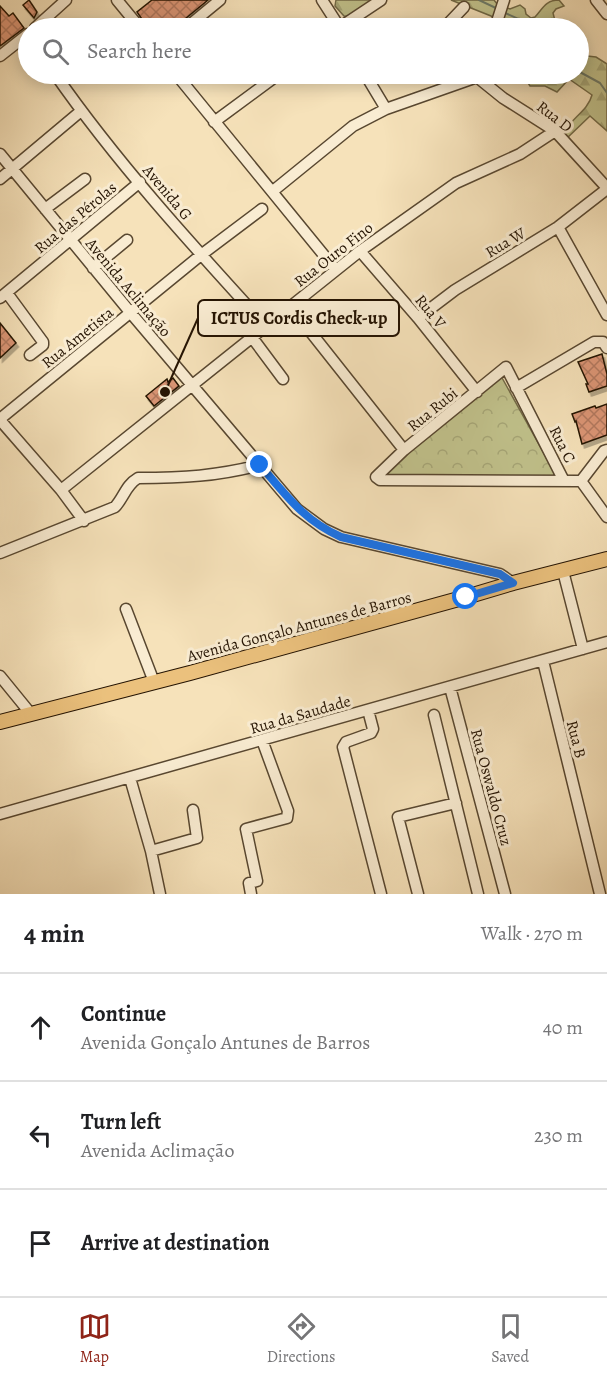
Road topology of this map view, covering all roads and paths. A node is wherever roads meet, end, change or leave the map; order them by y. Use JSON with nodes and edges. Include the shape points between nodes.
{"nodes":[{"id":1,"x":46,"y":0,"type":"edge"},
{"id":2,"x":66,"y":0,"type":"edge"},
{"id":3,"x":117,"y":0,"type":"edge"},
{"id":4,"x":220,"y":0,"type":"edge"},
{"id":5,"x":322,"y":0,"type":"edge"},
{"id":6,"x":381,"y":0,"type":"edge"},
{"id":7,"x":504,"y":0,"type":"edge"},
{"id":8,"x":464,"y":7,"type":"dead end"},
{"id":9,"x":55,"y":10,"type":"junction"},
{"id":10,"x":46,"y":18,"type":"edge"},
{"id":11,"x":132,"y":18,"type":"edge"},
{"id":12,"x":198,"y":18,"type":"edge"},
{"id":13,"x":333,"y":18,"type":"edge"},
{"id":14,"x":354,"y":18,"type":"edge"},
{"id":15,"x":454,"y":18,"type":"edge"},
{"id":16,"x":498,"y":18,"type":"edge"},
{"id":17,"x":18,"y":42,"type":"edge"},
{"id":18,"x":0,"y":56,"type":"edge"},
{"id":19,"x":62,"y":84,"type":"edge"},
{"id":20,"x":184,"y":84,"type":"edge"},
{"id":21,"x":265,"y":84,"type":"edge"},
{"id":22,"x":371,"y":84,"type":"edge"},
{"id":23,"x":454,"y":84,"type":"edge"},
{"id":24,"x":488,"y":84,"type":"edge"},
{"id":25,"x":386,"y":109,"type":"junction"},
{"id":26,"x":81,"y":111,"type":"junction"},
{"id":27,"x":214,"y":122,"type":"junction"},
{"id":28,"x":555,"y":132,"type":"junction"},
{"id":29,"x":0,"y":154,"type":"edge"},
{"id":30,"x":12,"y":170,"type":"junction"},
{"id":31,"x":0,"y":179,"type":"edge"},
{"id":32,"x":85,"y":179,"type":"dead end"},
{"id":33,"x":140,"y":182,"type":"junction"},
{"id":34,"x":607,"y":188,"type":"edge"},
{"id":35,"x":273,"y":191,"type":"junction"},
{"id":36,"x":262,"y":208,"type":"dead end"},
{"id":37,"x":45,"y":209,"type":"junction"},
{"id":38,"x":558,"y":227,"type":"junction"},
{"id":39,"x":127,"y":240,"type":"dead end"},
{"id":40,"x":70,"y":241,"type":"junction"},
{"id":41,"x":360,"y":251,"type":"junction"},
{"id":42,"x":201,"y":255,"type":"junction"},
{"id":43,"x":93,"y":268,"type":"junction"},
{"id":44,"x":336,"y":270,"type":"junction"},
{"id":45,"x":3,"y":295,"type":"edge"},
{"id":46,"x":290,"y":306,"type":"junction"},
{"id":47,"x":130,"y":312,"type":"junction"},
{"id":48,"x":607,"y":315,"type":"edge"},
{"id":49,"x":418,"y":318,"type":"junction"},
{"id":50,"x":265,"y":325,"type":"junction"},
{"id":51,"x":251,"y":336,"type":"junction"},
{"id":52,"x":607,"y":348,"type":"edge"},
{"id":53,"x":30,"y":355,"type":"dead end"},
{"id":54,"x":506,"y":368,"type":"joint"},
{"id":55,"x":284,"y":379,"type":"dead end"},
{"id":56,"x":192,"y":384,"type":"junction"},
{"id":57,"x":516,"y":388,"type":"junction"},
{"id":58,"x":477,"y":392,"type":"junction"},
{"id":59,"x":0,"y":420,"type":"edge"},
{"id":60,"x":404,"y":450,"type":"junction"},
{"id":61,"x":607,"y":450,"type":"edge"},
{"id":62,"x":260,"y":465,"type":"junction"},
{"id":63,"x":564,"y":481,"type":"junction"},
{"id":64,"x":582,"y":481,"type":"junction"},
{"id":65,"x":61,"y":490,"type":"junction"},
{"id":66,"x":607,"y":517,"type":"edge"},
{"id":67,"x":84,"y":521,"type":"junction"},
{"id":68,"x":0,"y":553,"type":"edge"},
{"id":69,"x":607,"y":559,"type":"edge"},
{"id":70,"x":563,"y":571,"type":"junction"},
{"id":71,"x":513,"y":583,"type":"junction"},
{"id":72,"x":126,"y":609,"type":"dead end"},
{"id":73,"x":607,"y":642,"type":"edge"},
{"id":74,"x":582,"y":649,"type":"junction"},
{"id":75,"x":543,"y":661,"type":"junction"},
{"id":76,"x":0,"y":676,"type":"edge"},
{"id":77,"x":154,"y":682,"type":"junction"},
{"id":78,"x":450,"y":687,"type":"junction"},
{"id":79,"x":368,"y":710,"type":"junction"},
{"id":80,"x":31,"y":714,"type":"junction"},
{"id":81,"x":435,"y":714,"type":"dead end"},
{"id":82,"x":0,"y":722,"type":"edge"},
{"id":83,"x":262,"y":740,"type":"junction"},
{"id":84,"x":130,"y":778,"type":"junction"},
{"id":85,"x":456,"y":803,"type":"junction"},
{"id":86,"x":193,"y":810,"type":"dead end"},
{"id":87,"x":0,"y":814,"type":"edge"},
{"id":88,"x":151,"y":851,"type":"junction"},
{"id":89,"x":160,"y":894,"type":"edge"},
{"id":90,"x":251,"y":894,"type":"edge"},
{"id":91,"x":381,"y":894,"type":"edge"},
{"id":92,"x":418,"y":894,"type":"edge"},
{"id":93,"x":478,"y":894,"type":"edge"},
{"id":94,"x":505,"y":894,"type":"edge"},
{"id":95,"x":600,"y":894,"type":"edge"}],
"edges":[{"from":1,"to":9,"type":"street"},
{"from":2,"to":9,"type":"street"},
{"from":3,"to":11,"type":"street"},
{"from":4,"to":12,"type":"street"},
{"from":5,"to":13,"type":"street"},
{"from":6,"to":14,"type":"street"},
{"from":7,"to":16,"type":"street"},
{"from":8,"to":15,"type":"street"},
{"from":9,"to":10,"type":"street"},
{"from":17,"to":18,"type":"street"},
{"from":19,"to":26,"type":"street","name":"Avenida G"},
{"from":20,"to":27,"type":"street"},
{"from":21,"to":27,"type":"street"},
{"from":22,"to":25,"type":"street"},
{"from":23,"to":25,"type":"street"},
{"from":24,"to":28,"type":"street","name":"Rua D"},
{"from":25,"to":35,"type":"street","via":[[353,126]]},
{"from":26,"to":30,"type":"street"},
{"from":26,"to":33,"type":"street","name":"Avenida G"},
{"from":27,"to":35,"type":"street"},
{"from":28,"to":34,"type":"street","name":"Rua D"},
{"from":28,"to":41,"type":"street","name":"Rua Ouro Fino","via":[[520,154],[456,183]]},
{"from":29,"to":30,"type":"street","name":"Avenida Aclimação"},
{"from":30,"to":31,"type":"street"},
{"from":30,"to":37,"type":"street","name":"Avenida Aclimação"},
{"from":32,"to":37,"type":"street"},
{"from":33,"to":40,"type":"street","name":"Rua das Pérolas"},
{"from":33,"to":42,"type":"street","name":"Avenida G"},
{"from":34,"to":38,"type":"street","name":"Rua W"},
{"from":35,"to":44,"type":"street"},
{"from":36,"to":42,"type":"street","name":"Rua Ametista"},
{"from":37,"to":40,"type":"street","name":"Avenida Aclimação"},
{"from":38,"to":48,"type":"street"},
{"from":38,"to":49,"type":"street","name":"Rua W","via":[[455,290]]},
{"from":39,"to":43,"type":"street"},
{"from":40,"to":43,"type":"street","name":"Avenida Aclimação"},
{"from":40,"to":45,"type":"street","name":"Rua das Pérolas"},
{"from":41,"to":44,"type":"street","name":"Rua Ouro Fino"},
{"from":41,"to":49,"type":"street","name":"Rua V"},
{"from":42,"to":47,"type":"street","name":"Rua Ametista"},
{"from":42,"to":50,"type":"street","name":"Avenida G"},
{"from":43,"to":47,"type":"street","name":"Avenida Aclimação"},
{"from":44,"to":46,"type":"street","name":"Rua Ouro Fino"},
{"from":45,"to":53,"type":"street","via":[[43,342]]},
{"from":46,"to":50,"type":"street","name":"Rua Ouro Fino"},
{"from":46,"to":60,"type":"street"},
{"from":47,"to":56,"type":"street","name":"Avenida Aclimação"},
{"from":47,"to":59,"type":"street","name":"Rua Ametista"},
{"from":49,"to":58,"type":"street","name":"Rua V"},
{"from":50,"to":51,"type":"street","name":"Rua Ouro Fino"},
{"from":51,"to":55,"type":"street"},
{"from":51,"to":56,"type":"street","name":"Rua Ouro Fino"},
{"from":52,"to":57,"type":"street","via":[[603,342],[594,342]]},
{"from":54,"to":57,"type":"street","name":"Rua C"},
{"from":54,"to":58,"type":"street","name":"Rua Rubi"},
{"from":56,"to":62,"type":"street","name":"Avenida Aclimação"},
{"from":56,"to":65,"type":"street","name":"Rua Ouro Fino"},
{"from":57,"to":63,"type":"street","name":"Rua C"},
{"from":58,"to":60,"type":"street","name":"Rua Rubi"},
{"from":59,"to":65,"type":"street"},
{"from":60,"to":63,"type":"street","name":"Rua Rubi","via":[[377,479]]},
{"from":61,"to":64,"type":"street"},
{"from":62,"to":67,"type":"street","via":[[196,478],[138,478],[115,507]]},
{"from":62,"to":71,"type":"street","name":"Avenida Aclimação","via":[[297,508],[341,537],[500,574]]},
{"from":63,"to":64,"type":"street","name":"Rua C"},
{"from":64,"to":66,"type":"street","name":"Rua C"},
{"from":65,"to":67,"type":"street"},
{"from":67,"to":68,"type":"street"},
{"from":69,"to":70,"type":"main road","name":"Avenida Gonçalo Antunes de Barros"},
{"from":70,"to":71,"type":"main road","name":"Avenida Gonçalo Antunes de Barros"},
{"from":70,"to":74,"type":"street"},
{"from":71,"to":77,"type":"main road","name":"Avenida Gonçalo Antunes de Barros"},
{"from":72,"to":77,"type":"street"},
{"from":73,"to":74,"type":"street","name":"Rua da Saudade"},
{"from":74,"to":75,"type":"street","name":"Rua da Saudade"},
{"from":75,"to":78,"type":"street","name":"Rua da Saudade"},
{"from":75,"to":95,"type":"street","name":"Rua B"},
{"from":76,"to":80,"type":"street"},
{"from":77,"to":80,"type":"main road","name":"Avenida Gonçalo Antunes de Barros"},
{"from":78,"to":79,"type":"street","name":"Rua da Saudade"},
{"from":78,"to":94,"type":"street","name":"Rua Oswaldo Cruz"},
{"from":79,"to":83,"type":"street","name":"Rua da Saudade"},
{"from":79,"to":91,"type":"street","via":[[372,733],[346,742],[343,747]]},
{"from":80,"to":82,"type":"main road","name":"Avenida Gonçalo Antunes de Barros"},
{"from":81,"to":85,"type":"street"},
{"from":83,"to":84,"type":"street","name":"Rua da Saudade"},
{"from":83,"to":90,"type":"street","via":[[288,811],[286,818],[246,830],[257,881],[249,883]]},
{"from":84,"to":87,"type":"street","name":"Rua da Saudade"},
{"from":84,"to":88,"type":"street"},
{"from":85,"to":92,"type":"street","via":[[398,817]]},
{"from":85,"to":93,"type":"street"},
{"from":86,"to":88,"type":"street","via":[[197,838]]},
{"from":88,"to":89,"type":"street"}]}
